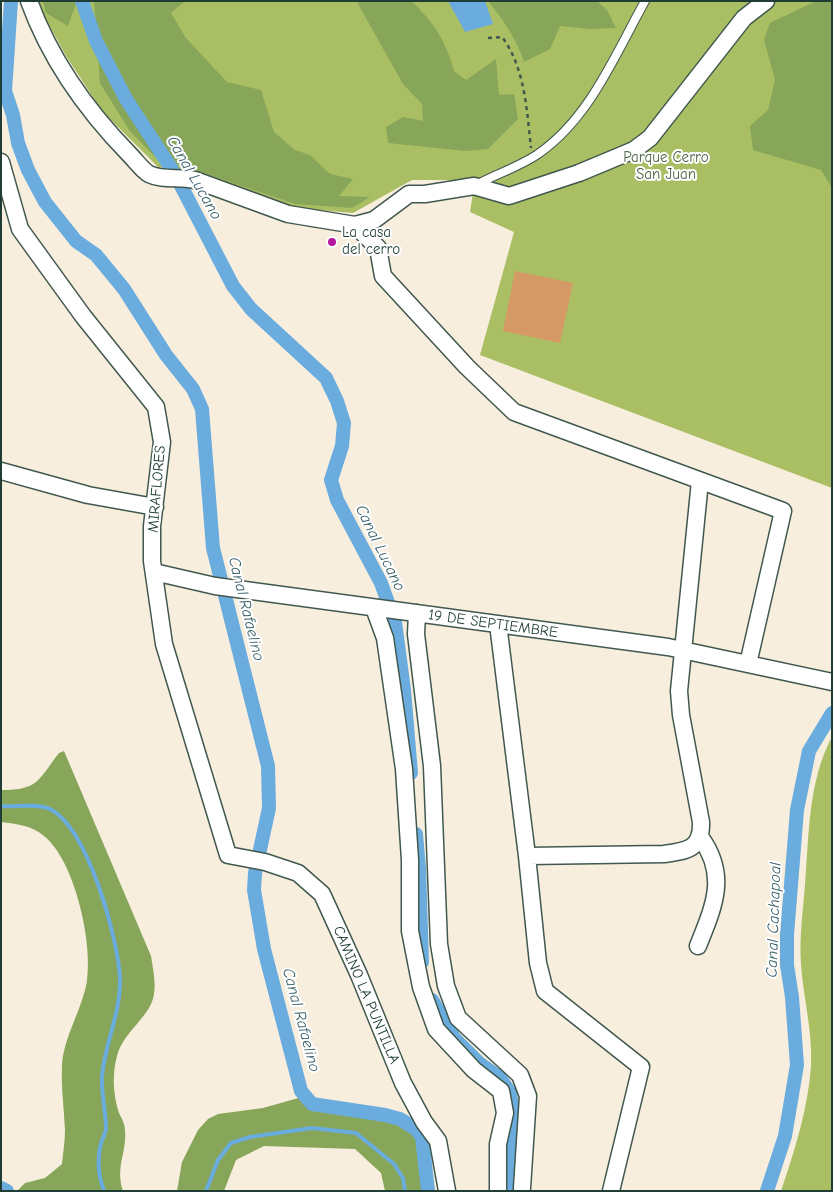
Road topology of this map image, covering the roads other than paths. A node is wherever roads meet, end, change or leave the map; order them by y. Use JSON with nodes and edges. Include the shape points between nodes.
{"nodes":[{"id":1,"x":30,"y":1,"type":"edge"},
{"id":2,"x":645,"y":1,"type":"edge"},
{"id":3,"x":766,"y":1,"type":"edge"},
{"id":4,"x":1,"y":162,"type":"edge"},
{"id":5,"x":474,"y":186,"type":"junction"},
{"id":6,"x":355,"y":225,"type":"junction"},
{"id":7,"x":1,"y":471,"type":"edge"},
{"id":8,"x":700,"y":481,"type":"junction"},
{"id":9,"x":155,"y":507,"type":"junction"},
{"id":10,"x":154,"y":572,"type":"junction"},
{"id":11,"x":378,"y":608,"type":"junction"},
{"id":12,"x":417,"y":613,"type":"junction"},
{"id":13,"x":498,"y":624,"type":"junction"},
{"id":14,"x":684,"y":651,"type":"junction"},
{"id":15,"x":748,"y":664,"type":"junction"},
{"id":16,"x":832,"y":682,"type":"edge"},
{"id":17,"x":701,"y":838,"type":"junction"},
{"id":18,"x":228,"y":855,"type":"joint"},
{"id":19,"x":527,"y":856,"type":"junction"},
{"id":20,"x":698,"y":946,"type":"dead end"},
{"id":21,"x":522,"y":1188,"type":"dead end"},
{"id":22,"x":447,"y":1191,"type":"edge"},
{"id":23,"x":498,"y":1191,"type":"edge"},
{"id":24,"x":611,"y":1191,"type":"edge"}],
"edges":[{"from":1,"to":6,"type":"street","via":[[46,38],[75,88],[103,127],[148,174],[164,178],[183,177],[288,214]]},
{"from":2,"to":5,"type":"lane","via":[[575,123],[532,157]]},
{"from":3,"to":5,"type":"street","via":[[744,18],[650,138],[634,150],[509,196]]},
{"from":4,"to":9,"type":"street","name":"MIRAFLORES","via":[[20,229],[83,316],[156,407],[162,442]]},
{"from":5,"to":6,"type":"street","via":[[409,194],[374,220]]},
{"from":6,"to":8,"type":"street","via":[[378,248],[383,276],[467,367],[514,412]]},
{"from":7,"to":9,"type":"street","via":[[88,495]]},
{"from":8,"to":14,"type":"street"},
{"from":8,"to":15,"type":"street","via":[[784,511]]},
{"from":9,"to":10,"type":"street","name":"MIRAFLORES","via":[[152,526]]},
{"from":10,"to":11,"type":"street","name":"19 DE SEPTIEMBRE","via":[[215,586]]},
{"from":10,"to":18,"type":"street","name":"MIRAFLORES","via":[[164,644]]},
{"from":11,"to":12,"type":"street","name":"19 DE SEPTIEMBRE"},
{"from":11,"to":23,"type":"street","via":[[404,769],[410,860],[410,930],[421,987],[436,1029],[474,1070],[501,1091],[506,1112],[498,1144]]},
{"from":12,"to":13,"type":"street","name":"19 DE SEPTIEMBRE"},
{"from":12,"to":21,"type":"street","via":[[416,634],[432,766],[439,944],[446,986],[458,1018],[520,1076],[528,1096]]},
{"from":13,"to":14,"type":"street","name":"19 DE SEPTIEMBRE"},
{"from":13,"to":19,"type":"street"},
{"from":14,"to":15,"type":"street","name":"19 DE SEPTIEMBRE"},
{"from":14,"to":17,"type":"street","via":[[679,691]]},
{"from":15,"to":16,"type":"street","name":"19 DE SEPTIEMBRE"},
{"from":17,"to":19,"type":"street","via":[[683,851],[664,854]]},
{"from":17,"to":20,"type":"street","via":[[712,853],[716,883],[715,900]]},
{"from":18,"to":22,"type":"street","name":"CAMINO LA PUNTILLA","via":[[298,873],[322,894],[404,1083],[424,1122],[438,1140]]},
{"from":19,"to":24,"type":"street","via":[[538,963],[545,991],[641,1068]]}]}
